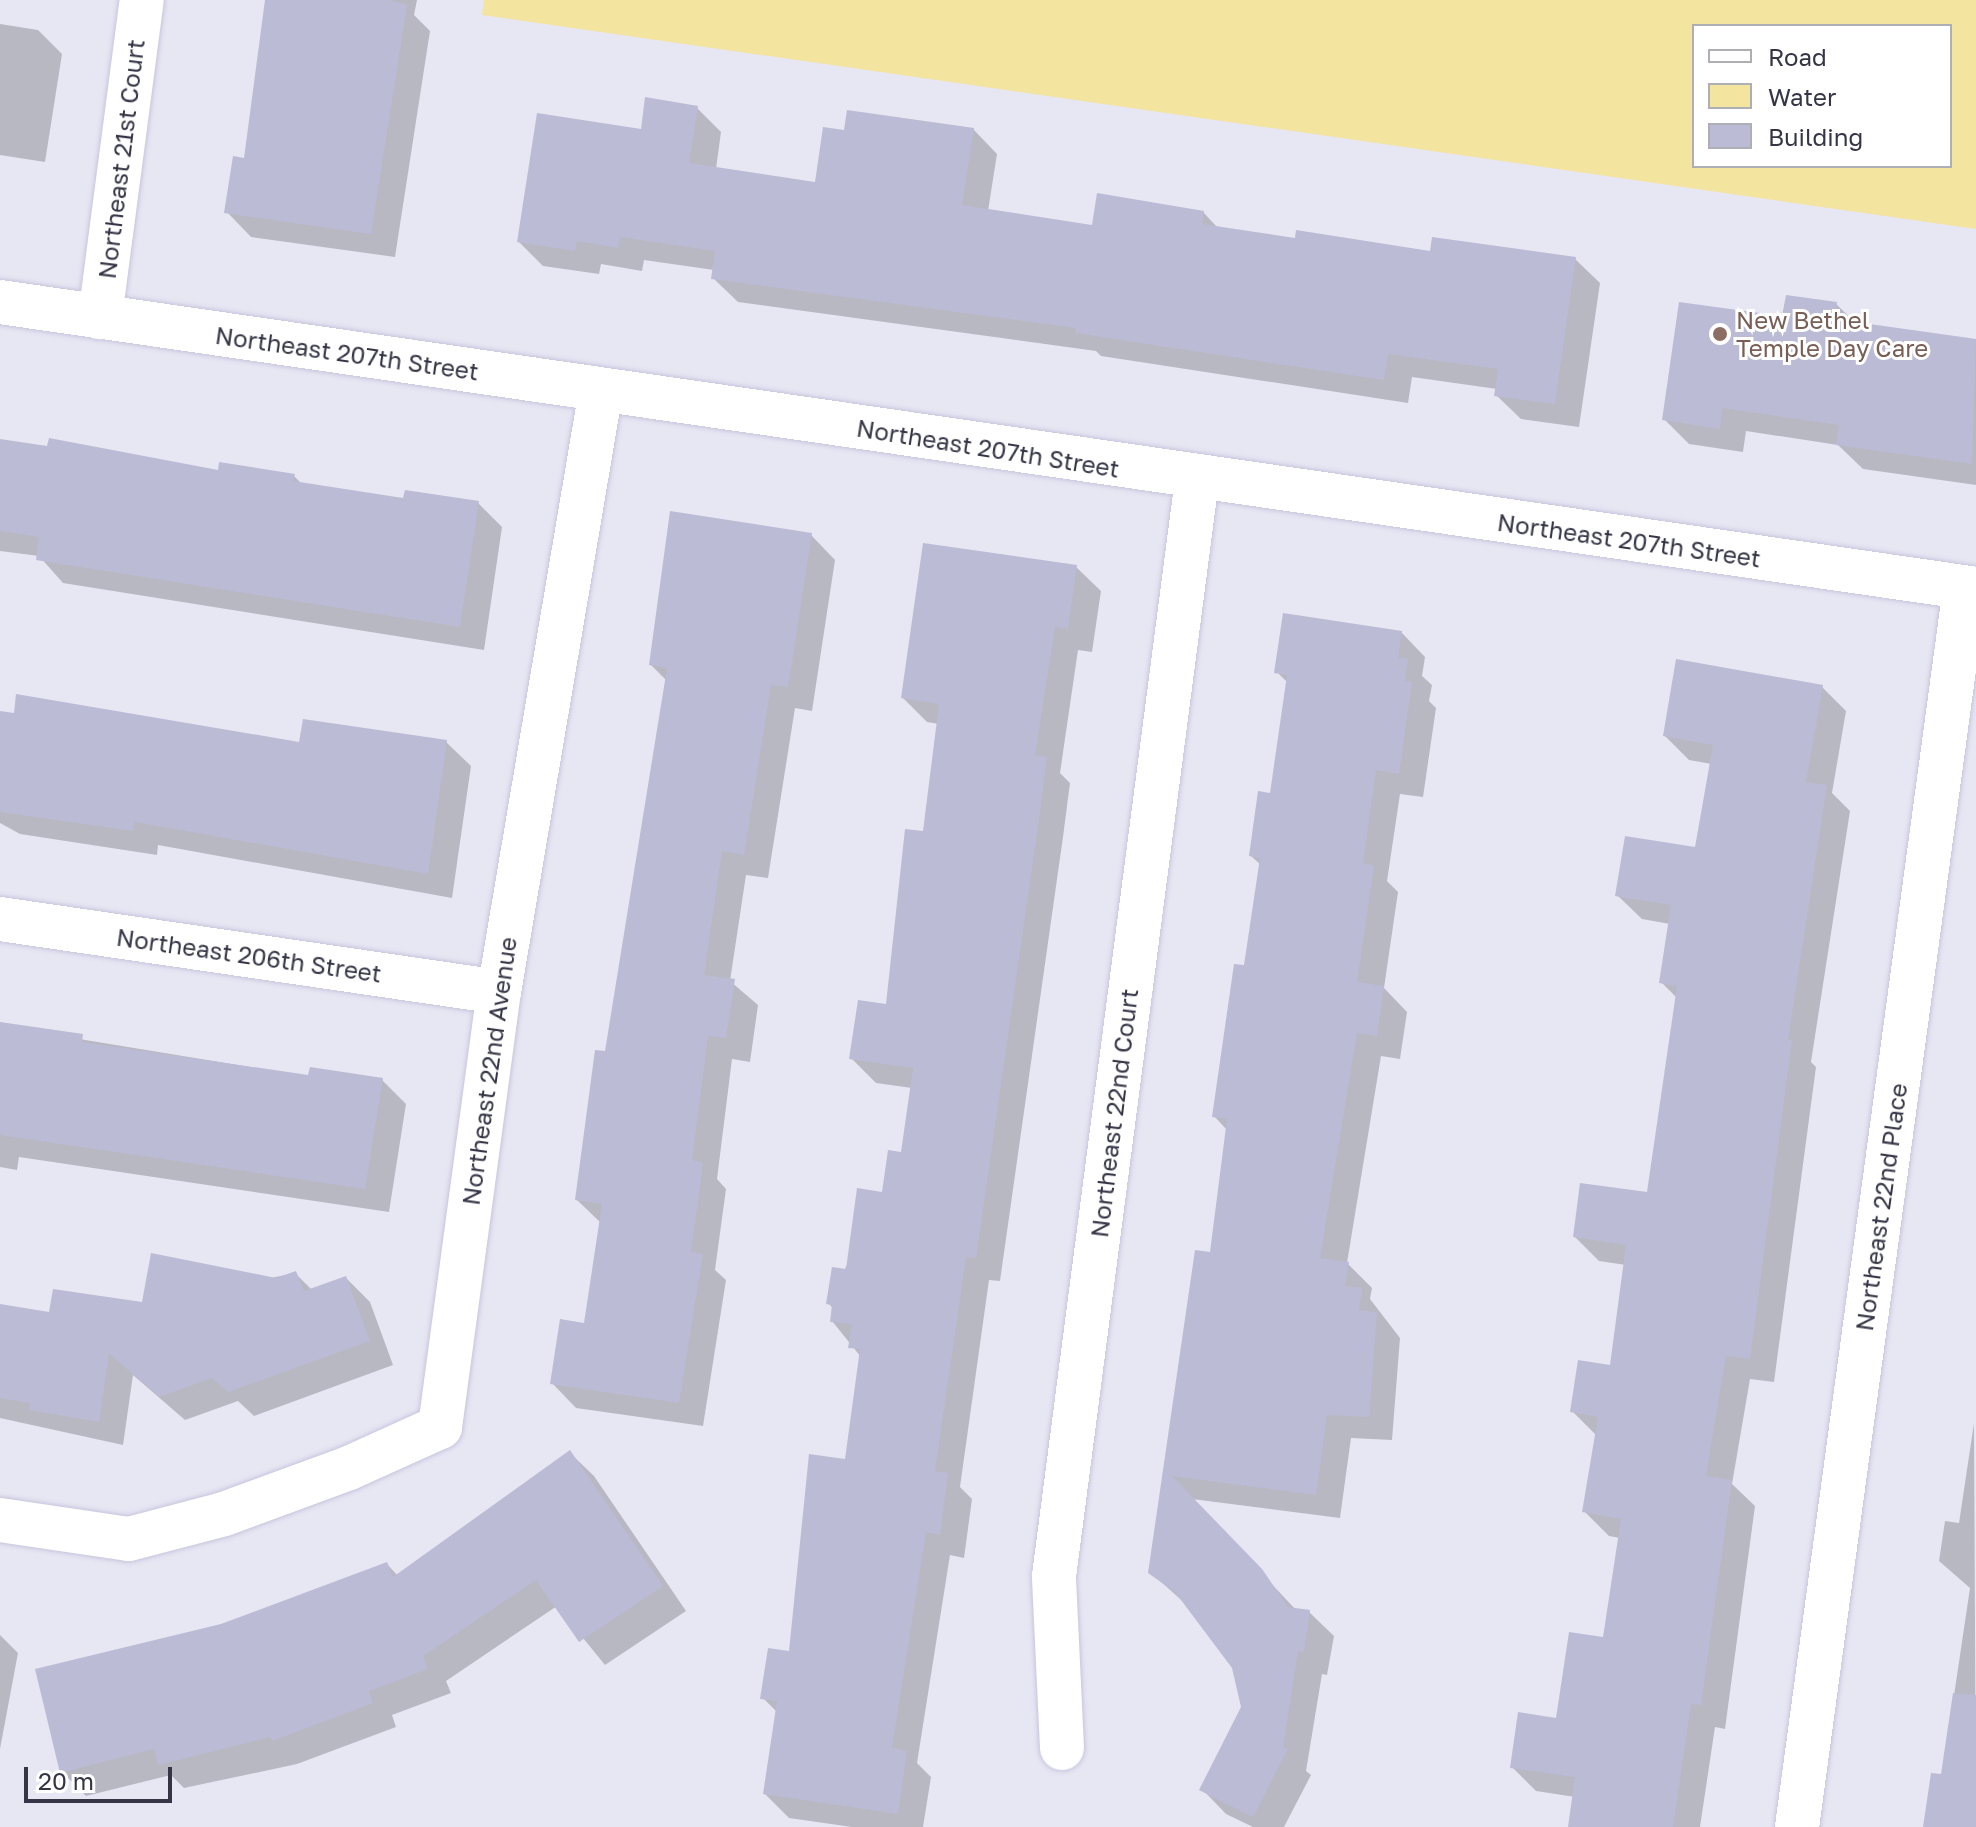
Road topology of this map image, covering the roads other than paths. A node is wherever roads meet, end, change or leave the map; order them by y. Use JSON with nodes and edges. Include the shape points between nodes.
{"nodes":[{"id":1,"x":142,"y":0,"type":"edge"},
{"id":2,"x":0,"y":302,"type":"edge"},
{"id":3,"x":100,"y":317,"type":"junction"},
{"id":4,"x":601,"y":390,"type":"junction"},
{"id":5,"x":1197,"y":479,"type":"junction"},
{"id":6,"x":1970,"y":588,"type":"edge"},
{"id":7,"x":0,"y":919,"type":"edge"},
{"id":8,"x":499,"y":992,"type":"junction"},
{"id":9,"x":0,"y":1520,"type":"edge"},
{"id":10,"x":1062,"y":1748,"type":"dead end"},
{"id":11,"x":1797,"y":1827,"type":"edge"}],
"edges":[{"from":1,"to":3,"type":"street","name":"Northeast 21st Court"},
{"from":2,"to":3,"type":"street","name":"Northeast 207th Street"},
{"from":3,"to":4,"type":"street","name":"Northeast 207th Street"},
{"from":4,"to":5,"type":"street","name":"Northeast 207th Street"},
{"from":4,"to":8,"type":"street","name":"Northeast 22nd Avenue"},
{"from":5,"to":6,"type":"street","name":"Northeast 207th Street"},
{"from":5,"to":10,"type":"street","name":"Northeast 22nd Court","via":[[1054,1576]]},
{"from":6,"to":11,"type":"street","name":"Northeast 22nd Place"},
{"from":7,"to":8,"type":"street","name":"Northeast 206th Street"},
{"from":8,"to":9,"type":"street","name":"Northeast 22nd Avenue","via":[[440,1427],[349,1468],[224,1514],[129,1539]]}]}
